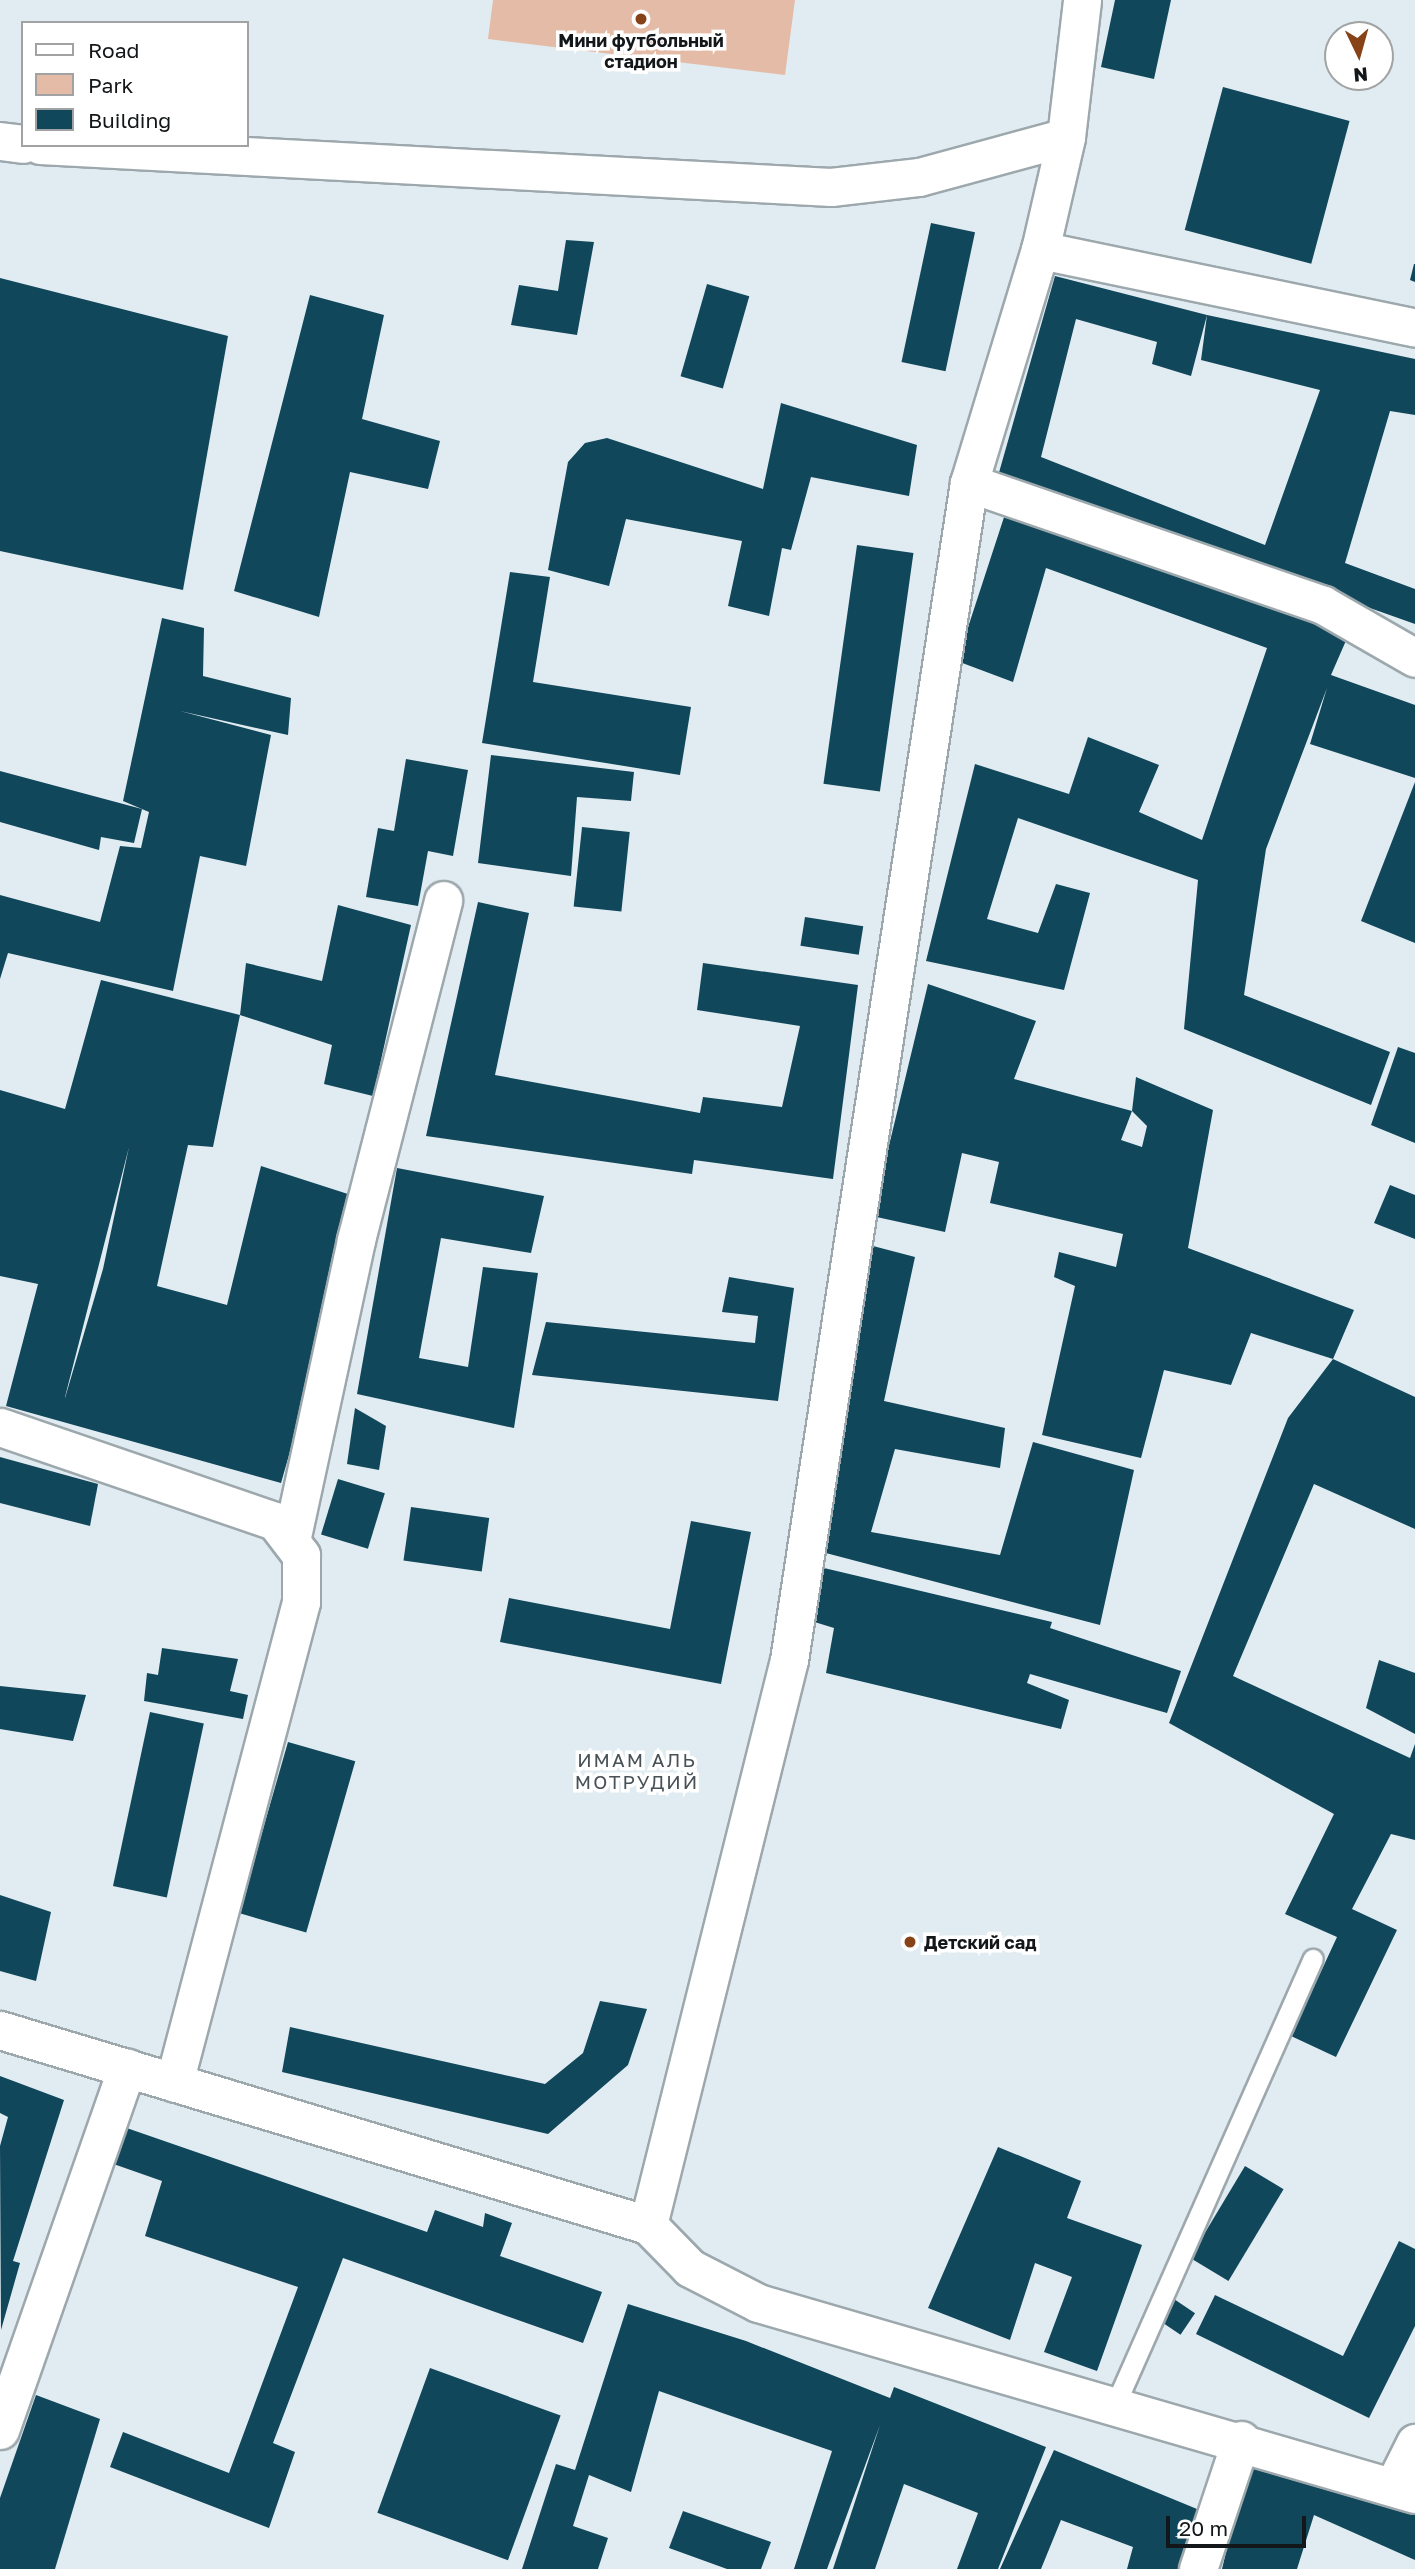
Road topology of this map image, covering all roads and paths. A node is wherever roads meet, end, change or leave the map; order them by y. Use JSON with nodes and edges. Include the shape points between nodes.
{"nodes":[{"id":1,"x":1082,"y":0,"type":"edge"},
{"id":2,"x":1066,"y":136,"type":"junction"},
{"id":3,"x":0,"y":141,"type":"edge"},
{"id":4,"x":21,"y":144,"type":"edge"},
{"id":5,"x":78,"y":147,"type":"edge"},
{"id":6,"x":1040,"y":250,"type":"junction"},
{"id":7,"x":1415,"y":328,"type":"edge"},
{"id":8,"x":969,"y":483,"type":"junction"},
{"id":9,"x":1415,"y":658,"type":"edge"},
{"id":10,"x":443,"y":900,"type":"dead end"},
{"id":11,"x":0,"y":1427,"type":"edge"},
{"id":12,"x":291,"y":1541,"type":"junction"},
{"id":13,"x":1313,"y":1959,"type":"dead end"},
{"id":14,"x":0,"y":2030,"type":"edge"},
{"id":15,"x":127,"y":2068,"type":"junction"},
{"id":16,"x":174,"y":2082,"type":"junction"},
{"id":17,"x":648,"y":2225,"type":"junction"},
{"id":18,"x":1115,"y":2405,"type":"junction"},
{"id":19,"x":0,"y":2430,"type":"edge"},
{"id":20,"x":1241,"y":2440,"type":"junction"},
{"id":21,"x":1415,"y":2443,"type":"edge"},
{"id":22,"x":1405,"y":2488,"type":"edge"},
{"id":23,"x":1199,"y":2569,"type":"edge"}],
"edges":[{"from":1,"to":2,"type":"street"},
{"from":2,"to":5,"type":"street","via":[[919,177],[831,187]]},
{"from":2,"to":6,"type":"street"},
{"from":3,"to":4,"type":"street"},
{"from":6,"to":7,"type":"street"},
{"from":6,"to":8,"type":"street"},
{"from":8,"to":9,"type":"street","via":[[1323,605]]},
{"from":8,"to":17,"type":"street","via":[[789,1660]]},
{"from":10,"to":12,"type":"street","via":[[356,1240]]},
{"from":11,"to":12,"type":"street","via":[[275,1521]]},
{"from":12,"to":16,"type":"street","via":[[302,1555],[301,1602]]},
{"from":13,"to":18,"type":"lane"},
{"from":14,"to":15,"type":"street"},
{"from":15,"to":16,"type":"street"},
{"from":15,"to":19,"type":"street"},
{"from":16,"to":17,"type":"street"},
{"from":17,"to":18,"type":"street","via":[[690,2268],[758,2302]]},
{"from":18,"to":20,"type":"street"},
{"from":20,"to":22,"type":"street"},
{"from":20,"to":23,"type":"street"},
{"from":21,"to":22,"type":"street"}]}
